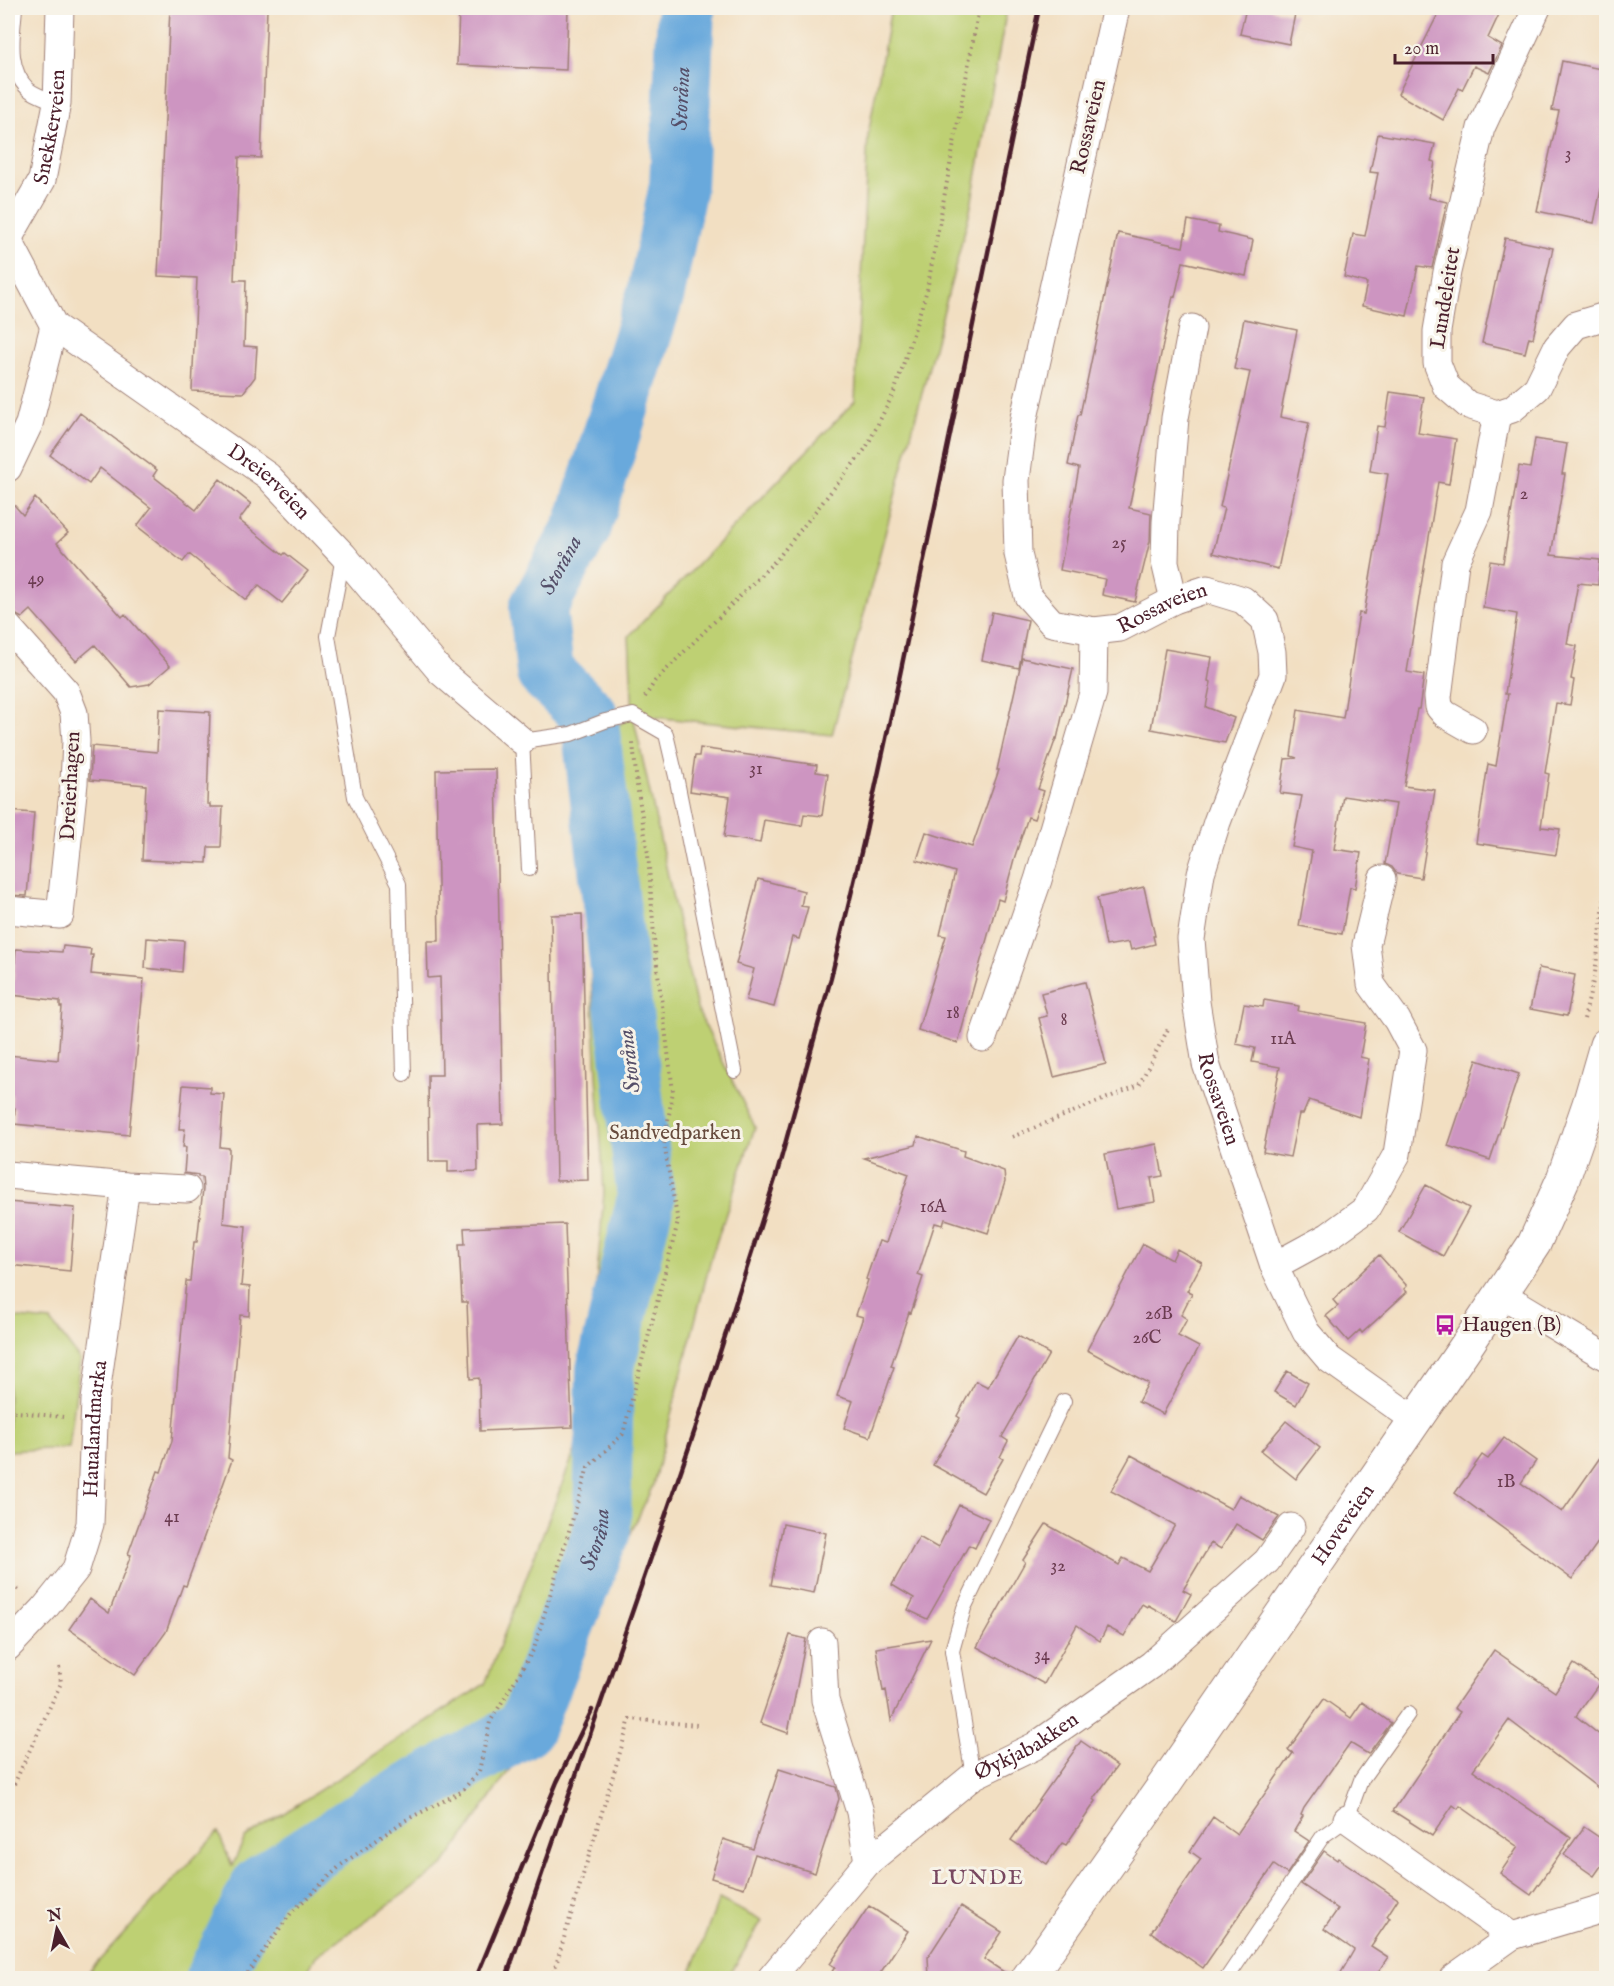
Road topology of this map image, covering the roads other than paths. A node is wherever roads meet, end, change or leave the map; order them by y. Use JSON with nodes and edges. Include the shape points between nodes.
{"nodes":[{"id":1,"x":15,"y":8,"type":"edge"},
{"id":2,"x":60,"y":8,"type":"edge"},
{"id":3,"x":1116,"y":8,"type":"edge"},
{"id":4,"x":1537,"y":8,"type":"edge"},
{"id":5,"x":57,"y":104,"type":"junction"},
{"id":6,"x":8,"y":239,"type":"edge"},
{"id":7,"x":1606,"y":316,"type":"edge"},
{"id":8,"x":54,"y":326,"type":"junction"},
{"id":9,"x":1192,"y":328,"type":"dead end"},
{"id":10,"x":1497,"y":414,"type":"junction"},
{"id":11,"x":8,"y":468,"type":"edge"},
{"id":12,"x":343,"y":555,"type":"junction"},
{"id":13,"x":1174,"y":600,"type":"junction"},
{"id":14,"x":8,"y":627,"type":"edge"},
{"id":15,"x":1094,"y":631,"type":"junction"},
{"id":16,"x":1473,"y":730,"type":"dead end"},
{"id":17,"x":522,"y":741,"type":"junction"},
{"id":18,"x":529,"y":869,"type":"dead end"},
{"id":19,"x":1382,"y":879,"type":"dead end"},
{"id":20,"x":8,"y":910,"type":"edge"},
{"id":21,"x":983,"y":1038,"type":"dead end"},
{"id":22,"x":1594,"y":1038,"type":"edge"},
{"id":23,"x":735,"y":1071,"type":"dead end"},
{"id":24,"x":404,"y":1074,"type":"dead end"},
{"id":25,"x":8,"y":1174,"type":"edge"},
{"id":26,"x":126,"y":1186,"type":"junction"},
{"id":27,"x":187,"y":1189,"type":"dead end"},
{"id":28,"x":1274,"y":1266,"type":"junction"},
{"id":29,"x":1501,"y":1294,"type":"junction"},
{"id":30,"x":1606,"y":1357,"type":"edge"},
{"id":31,"x":1064,"y":1401,"type":"dead end"},
{"id":32,"x":1415,"y":1420,"type":"junction"},
{"id":33,"x":1292,"y":1527,"type":"dead end"},
{"id":34,"x":822,"y":1642,"type":"dead end"},
{"id":35,"x":8,"y":1647,"type":"edge"},
{"id":36,"x":1408,"y":1714,"type":"dead end"},
{"id":37,"x":973,"y":1776,"type":"junction"},
{"id":38,"x":1347,"y":1819,"type":"junction"},
{"id":39,"x":868,"y":1862,"type":"junction"},
{"id":40,"x":1606,"y":1908,"type":"edge"},
{"id":41,"x":1512,"y":1936,"type":"junction"},
{"id":42,"x":771,"y":1978,"type":"edge"},
{"id":43,"x":1028,"y":1978,"type":"edge"},
{"id":44,"x":1227,"y":1978,"type":"edge"},
{"id":45,"x":1453,"y":1978,"type":"edge"}],
"edges":[{"from":1,"to":5,"type":"lane","via":[[12,50],[17,76],[29,90]]},
{"from":2,"to":5,"type":"street","name":"Snekkerveien"},
{"from":3,"to":15,"type":"street","name":"Rossaveien","via":[[1024,418],[1016,480],[1018,554],[1028,596],[1052,623]]},
{"from":4,"to":10,"type":"street","name":"Lundeleitet","via":[[1481,128],[1437,331],[1437,363],[1446,386],[1468,405]]},
{"from":5,"to":6,"type":"street","name":"Snekkerveien","via":[[42,180]]},
{"from":6,"to":8,"type":"street","name":"Dreierveien"},
{"from":7,"to":10,"type":"street","via":[[1576,325],[1557,347],[1537,388],[1512,409]]},
{"from":8,"to":11,"type":"street","via":[[29,424]]},
{"from":8,"to":12,"type":"street","name":"Dreierveien","via":[[268,476]]},
{"from":9,"to":13,"type":"street","via":[[1175,418],[1166,522],[1165,562]]},
{"from":10,"to":16,"type":"street","via":[[1479,511],[1455,563],[1438,697],[1445,714]]},
{"from":12,"to":17,"type":"street","name":"Dreierveien","via":[[441,672]]},
{"from":12,"to":24,"type":"lane","via":[[328,636],[355,797],[399,884]]},
{"from":13,"to":15,"type":"street","name":"Rossaveien","via":[[1120,628]]},
{"from":13,"to":28,"type":"street","name":"Rossaveien","via":[[1207,589],[1243,600],[1265,620],[1272,652],[1273,675],[1201,873],[1191,939],[1206,1064]]},
{"from":14,"to":20,"type":"street","name":"Dreierhagen","via":[[66,692],[74,713],[76,741],[60,915]]},
{"from":15,"to":21,"type":"street","via":[[1093,693],[1038,880]]},
{"from":17,"to":18,"type":"lane"},
{"from":17,"to":23,"type":"lane","via":[[571,735],[633,715],[666,734]]},
{"from":19,"to":28,"type":"street","via":[[1366,945],[1371,984],[1413,1050],[1396,1154],[1366,1209],[1329,1236]]},
{"from":22,"to":29,"type":"main road","name":"Hoveveien","via":[[1589,1104],[1563,1179],[1534,1244]]},
{"from":25,"to":26,"type":"street"},
{"from":26,"to":27,"type":"street"},
{"from":26,"to":35,"type":"street","name":"Haualandmarka","via":[[97,1389],[90,1524],[76,1569]]},
{"from":28,"to":32,"type":"street","name":"Rossaveien","via":[[1306,1332],[1329,1359]]},
{"from":29,"to":30,"type":"street"},
{"from":29,"to":32,"type":"main road","name":"Hoveveien"},
{"from":31,"to":37,"type":"lane","via":[[964,1608],[952,1651]]},
{"from":32,"to":43,"type":"main road","name":"Hoveveien"},
{"from":33,"to":37,"type":"street","name":"Øykjabakken","via":[[1267,1561],[1151,1665],[1035,1746]]},
{"from":34,"to":39,"type":"street","via":[[825,1700],[860,1812]]},
{"from":36,"to":38,"type":"lane","via":[[1361,1780]]},
{"from":37,"to":39,"type":"street","name":"Øykjabakken"},
{"from":38,"to":41,"type":"street"},
{"from":38,"to":44,"type":"lane","via":[[1323,1836]]},
{"from":39,"to":42,"type":"street","name":"Øykjabakken"},
{"from":40,"to":41,"type":"street"},
{"from":41,"to":45,"type":"street"}]}
